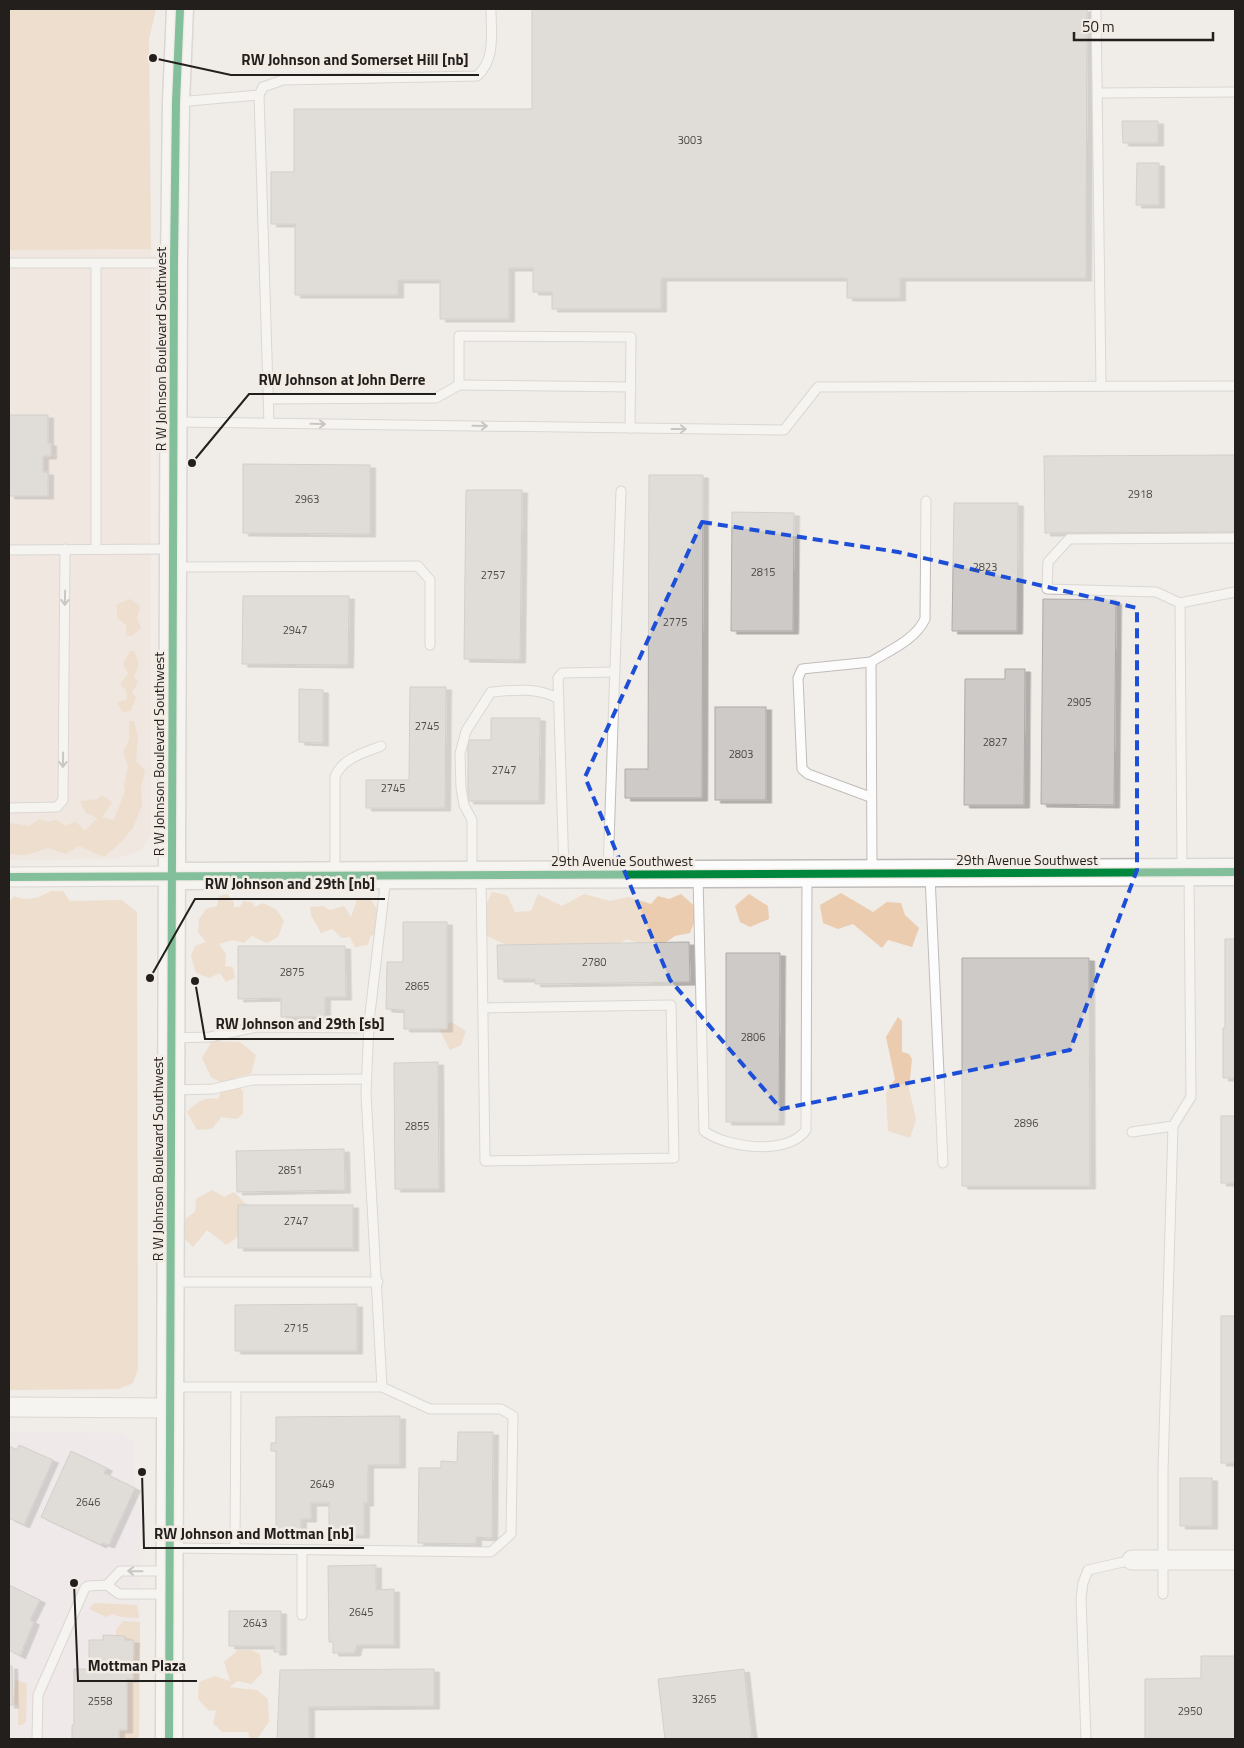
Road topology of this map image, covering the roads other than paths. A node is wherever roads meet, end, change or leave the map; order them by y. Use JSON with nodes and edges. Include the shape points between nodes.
{"nodes":[{"id":1,"x":180,"y":9,"type":"edge"},
{"id":2,"x":491,"y":9,"type":"edge"},
{"id":3,"x":1096,"y":9,"type":"edge"},
{"id":4,"x":1235,"y":92,"type":"edge"},
{"id":5,"x":1098,"y":93,"type":"junction"},
{"id":6,"x":259,"y":95,"type":"junction"},
{"id":7,"x":176,"y":102,"type":"junction"},
{"id":8,"x":9,"y":263,"type":"edge"},
{"id":9,"x":96,"y":263,"type":"junction"},
{"id":10,"x":174,"y":263,"type":"junction"},
{"id":11,"x":459,"y":385,"type":"junction"},
{"id":12,"x":1101,"y":386,"type":"junction"},
{"id":13,"x":1235,"y":386,"type":"edge"},
{"id":14,"x":631,"y":387,"type":"junction"},
{"id":15,"x":268,"y":399,"type":"junction"},
{"id":16,"x":173,"y":422,"type":"junction"},
{"id":17,"x":269,"y":423,"type":"junction"},
{"id":18,"x":630,"y":428,"type":"junction"},
{"id":19,"x":620,"y":491,"type":"dead end"},
{"id":20,"x":926,"y":501,"type":"dead end"},
{"id":21,"x":1235,"y":538,"type":"edge"},
{"id":22,"x":65,"y":549,"type":"junction"},
{"id":23,"x":96,"y":549,"type":"junction"},
{"id":24,"x":9,"y":550,"type":"edge"},
{"id":25,"x":172,"y":558,"type":"junction"},
{"id":26,"x":1235,"y":592,"type":"edge"},
{"id":27,"x":1180,"y":603,"type":"junction"},
{"id":28,"x":430,"y":645,"type":"dead end"},
{"id":29,"x":870,"y":662,"type":"junction"},
{"id":30,"x":615,"y":672,"type":"junction"},
{"id":31,"x":559,"y":699,"type":"junction"},
{"id":32,"x":382,"y":746,"type":"dead end"},
{"id":33,"x":870,"y":797,"type":"junction"},
{"id":34,"x":9,"y":808,"type":"edge"},
{"id":35,"x":1186,"y":872,"type":"junction"},
{"id":36,"x":1235,"y":872,"type":"edge"},
{"id":37,"x":698,"y":873,"type":"junction"},
{"id":38,"x":807,"y":873,"type":"junction"},
{"id":39,"x":872,"y":873,"type":"junction"},
{"id":40,"x":930,"y":873,"type":"junction"},
{"id":41,"x":564,"y":874,"type":"junction"},
{"id":42,"x":608,"y":874,"type":"junction"},
{"id":43,"x":335,"y":875,"type":"junction"},
{"id":44,"x":386,"y":875,"type":"junction"},
{"id":45,"x":476,"y":875,"type":"junction"},
{"id":46,"x":171,"y":876,"type":"junction"},
{"id":47,"x":9,"y":877,"type":"edge"},
{"id":48,"x":483,"y":1008,"type":"junction"},
{"id":49,"x":368,"y":1028,"type":"junction"},
{"id":50,"x":171,"y":1038,"type":"junction"},
{"id":51,"x":366,"y":1079,"type":"junction"},
{"id":52,"x":171,"y":1090,"type":"junction"},
{"id":53,"x":1173,"y":1126,"type":"junction"},
{"id":54,"x":1132,"y":1132,"type":"dead end"},
{"id":55,"x":943,"y":1163,"type":"dead end"},
{"id":56,"x":170,"y":1282,"type":"junction"},
{"id":57,"x":378,"y":1282,"type":"junction"},
{"id":58,"x":236,"y":1387,"type":"junction"},
{"id":59,"x":382,"y":1387,"type":"junction"},
{"id":60,"x":170,"y":1397,"type":"junction"},
{"id":61,"x":9,"y":1407,"type":"edge"},
{"id":62,"x":235,"y":1549,"type":"junction"},
{"id":63,"x":302,"y":1550,"type":"junction"},
{"id":64,"x":1132,"y":1560,"type":"joint"},
{"id":65,"x":1162,"y":1560,"type":"junction"},
{"id":66,"x":1235,"y":1560,"type":"edge"},
{"id":67,"x":170,"y":1571,"type":"junction"},
{"id":68,"x":107,"y":1585,"type":"junction"},
{"id":69,"x":1163,"y":1594,"type":"dead end"},
{"id":70,"x":302,"y":1615,"type":"dead end"},
{"id":71,"x":37,"y":1739,"type":"edge"},
{"id":72,"x":169,"y":1739,"type":"edge"},
{"id":73,"x":1086,"y":1739,"type":"edge"}],
"edges":[{"from":1,"to":7,"type":"street","name":"R W Johnson Boulevard Southwest"},
{"from":2,"to":6,"type":"lane","via":[[490,59],[486,69],[477,76],[283,80],[263,88]]},
{"from":3,"to":5,"type":"lane"},
{"from":4,"to":5,"type":"lane"},
{"from":5,"to":12,"type":"lane"},
{"from":6,"to":7,"type":"lane"},
{"from":6,"to":15,"type":"lane"},
{"from":7,"to":10,"type":"street","name":"R W Johnson Boulevard Southwest"},
{"from":8,"to":9,"type":"lane"},
{"from":9,"to":10,"type":"lane"},
{"from":9,"to":23,"type":"lane"},
{"from":10,"to":16,"type":"street","name":"R W Johnson Boulevard Southwest"},
{"from":11,"to":14,"type":"lane"},
{"from":11,"to":14,"type":"lane","via":[[459,336],[631,337]]},
{"from":11,"to":15,"type":"lane","via":[[436,398]]},
{"from":12,"to":13,"type":"lane"},
{"from":18,"to":12,"type":"lane","one_way":true,"via":[[784,430],[818,387]]},
{"from":14,"to":18,"type":"lane"},
{"from":15,"to":17,"type":"lane"},
{"from":16,"to":17,"type":"lane"},
{"from":16,"to":25,"type":"street","name":"R W Johnson Boulevard Southwest"},
{"from":17,"to":18,"type":"lane","one_way":true},
{"from":19,"to":30,"type":"lane"},
{"from":20,"to":29,"type":"lane","via":[[926,619],[914,635]]},
{"from":21,"to":27,"type":"lane","via":[[1069,539],[1048,562],[1047,589],[1156,592]]},
{"from":22,"to":23,"type":"lane"},
{"from":22,"to":24,"type":"lane"},
{"from":22,"to":34,"type":"lane","one_way":true,"via":[[63,800],[57,807]]},
{"from":23,"to":25,"type":"lane"},
{"from":25,"to":28,"type":"lane","via":[[418,566],[430,580]]},
{"from":25,"to":46,"type":"street","name":"R W Johnson Boulevard Southwest"},
{"from":26,"to":27,"type":"lane"},
{"from":27,"to":35,"type":"lane"},
{"from":29,"to":33,"type":"lane"},
{"from":29,"to":33,"type":"lane","via":[[802,669],[798,678],[802,769]]},
{"from":30,"to":31,"type":"lane","via":[[562,673],[558,678]]},
{"from":30,"to":42,"type":"lane"},
{"from":31,"to":41,"type":"lane"},
{"from":31,"to":45,"type":"lane","via":[[538,691],[491,692],[466,731],[460,754],[461,788],[464,805],[472,820]]},
{"from":32,"to":43,"type":"lane","via":[[352,758],[335,777]]},
{"from":33,"to":39,"type":"lane"},
{"from":35,"to":36,"type":"street","name":"29th Avenue Southwest"},
{"from":35,"to":40,"type":"street","name":"29th Avenue Southwest"},
{"from":35,"to":53,"type":"lane","via":[[1191,1097]]},
{"from":37,"to":38,"type":"street","name":"29th Avenue Southwest"},
{"from":37,"to":38,"type":"lane","via":[[704,1131],[713,1138],[746,1147],[785,1144],[801,1137],[806,1130]]},
{"from":37,"to":42,"type":"street","name":"29th Avenue Southwest"},
{"from":38,"to":39,"type":"street","name":"29th Avenue Southwest"},
{"from":39,"to":40,"type":"street","name":"29th Avenue Southwest"},
{"from":40,"to":55,"type":"lane"},
{"from":41,"to":42,"type":"street","name":"29th Avenue Southwest"},
{"from":41,"to":45,"type":"street","name":"29th Avenue Southwest"},
{"from":43,"to":44,"type":"street","name":"29th Avenue Southwest"},
{"from":43,"to":46,"type":"street","name":"29th Avenue Southwest"},
{"from":44,"to":45,"type":"street","name":"29th Avenue Southwest"},
{"from":44,"to":49,"type":"lane"},
{"from":45,"to":48,"type":"lane"},
{"from":46,"to":47,"type":"street","name":"29th Avenue Southwest"},
{"from":46,"to":50,"type":"street","name":"R W Johnson Boulevard Southwest"},
{"from":48,"to":48,"type":"lane","via":[[485,1161],[674,1158],[672,1005]]},
{"from":49,"to":50,"type":"lane","via":[[258,1027],[210,1037]]},
{"from":49,"to":51,"type":"lane"},
{"from":50,"to":52,"type":"street","name":"R W Johnson Boulevard Southwest"},
{"from":51,"to":52,"type":"lane","via":[[252,1080],[214,1089]]},
{"from":51,"to":57,"type":"lane"},
{"from":52,"to":56,"type":"street","name":"R W Johnson Boulevard Southwest"},
{"from":53,"to":54,"type":"lane"},
{"from":53,"to":65,"type":"lane"},
{"from":56,"to":57,"type":"lane"},
{"from":56,"to":60,"type":"street","name":"R W Johnson Boulevard Southwest"},
{"from":57,"to":59,"type":"lane"},
{"from":58,"to":59,"type":"lane"},
{"from":58,"to":60,"type":"lane"},
{"from":58,"to":62,"type":"lane"},
{"from":59,"to":63,"type":"lane","via":[[430,1409],[501,1409],[513,1416],[511,1534],[490,1552]]},
{"from":60,"to":61,"type":"street"},
{"from":60,"to":67,"type":"street","name":"R W Johnson Boulevard Southwest"},
{"from":62,"to":63,"type":"lane"},
{"from":62,"to":67,"type":"lane"},
{"from":63,"to":70,"type":"lane"},
{"from":64,"to":65,"type":"street"},
{"from":64,"to":73,"type":"lane","via":[[1088,1570],[1083,1583]]},
{"from":65,"to":66,"type":"street"},
{"from":65,"to":69,"type":"lane"},
{"from":67,"to":68,"type":"lane","one_way":true,"via":[[120,1571]]},
{"from":67,"to":68,"type":"lane","via":[[119,1594]]},
{"from":67,"to":72,"type":"street","name":"R W Johnson Boulevard Southwest"},
{"from":68,"to":71,"type":"lane","via":[[85,1588],[38,1695]]}]}
